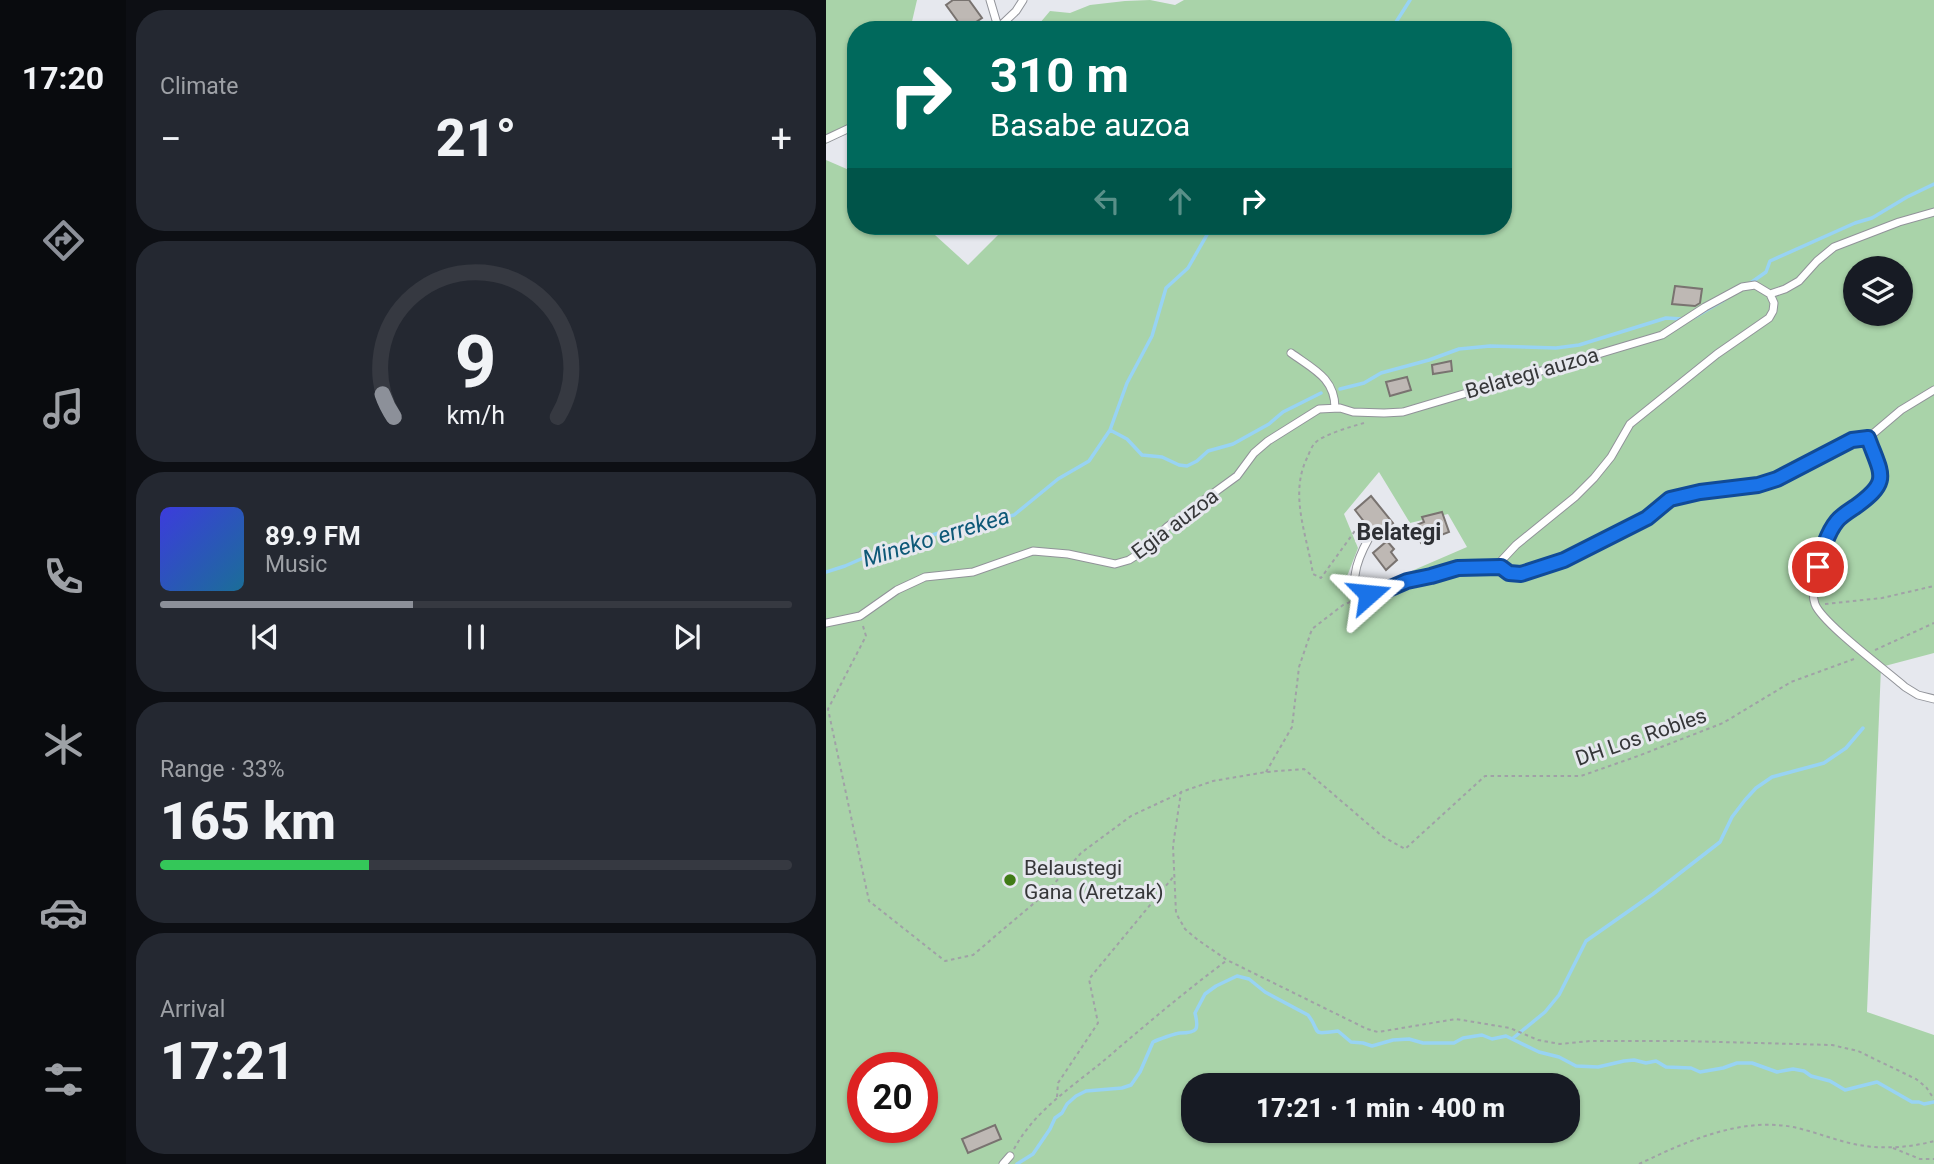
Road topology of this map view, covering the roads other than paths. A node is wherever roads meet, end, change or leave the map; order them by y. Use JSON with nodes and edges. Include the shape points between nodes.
{"nodes":[{"id":1,"x":990,"y":0,"type":"edge"},
{"id":2,"x":1023,"y":0,"type":"edge"},
{"id":3,"x":995,"y":21,"type":"edge"},
{"id":4,"x":1005,"y":21,"type":"edge"},
{"id":5,"x":847,"y":129,"type":"edge"},
{"id":6,"x":826,"y":139,"type":"edge"},
{"id":7,"x":1934,"y":212,"type":"edge"},
{"id":8,"x":1770,"y":294,"type":"junction"},
{"id":9,"x":1291,"y":353,"type":"dead end"},
{"id":10,"x":1934,"y":390,"type":"edge"},
{"id":11,"x":1335,"y":408,"type":"junction"},
{"id":12,"x":1384,"y":413,"type":"joint"},
{"id":13,"x":1868,"y":438,"type":"junction"},
{"id":14,"x":1370,"y":538,"type":"road end"},
{"id":15,"x":1501,"y":567,"type":"junction"},
{"id":16,"x":826,"y":623,"type":"edge"},
{"id":17,"x":1934,"y":699,"type":"edge"},
{"id":18,"x":1010,"y":1156,"type":"road end"},
{"id":19,"x":1003,"y":1164,"type":"edge"}],
"edges":[{"from":1,"to":3,"type":"lane"},
{"from":2,"to":4,"type":"lane"},
{"from":5,"to":6,"type":"lane"},
{"from":7,"to":8,"type":"lane","via":[[1834,247],[1799,281]]},
{"from":8,"to":12,"type":"lane","name":"Belategi auzoa","via":[[1755,285],[1741,287],[1644,342],[1403,412]]},
{"from":8,"to":15,"type":"lane","via":[[1774,303],[1769,318],[1630,425],[1594,478],[1516,545]]},
{"from":9,"to":11,"type":"lane","via":[[1323,375],[1331,386]]},
{"from":10,"to":13,"type":"lane"},
{"from":11,"to":12,"type":"lane","name":"Egia auzoa"},
{"from":11,"to":16,"type":"lane","name":"Egia auzoa","via":[[1319,409],[1268,441],[1237,476],[1129,560],[1115,564],[1033,551],[972,572],[925,578],[897,590],[860,616]]},
{"from":13,"to":15,"type":"lane","via":[[1852,440],[1758,485],[1670,499],[1647,518],[1564,560],[1521,574]]},
{"from":13,"to":17,"type":"lane","via":[[1880,472],[1879,484],[1837,521],[1818,567],[1812,590],[1815,605],[1827,621],[1918,695]]},
{"from":14,"to":15,"type":"lane","via":[[1361,552],[1354,583],[1369,594],[1458,568]]},
{"from":18,"to":19,"type":"lane"}]}
